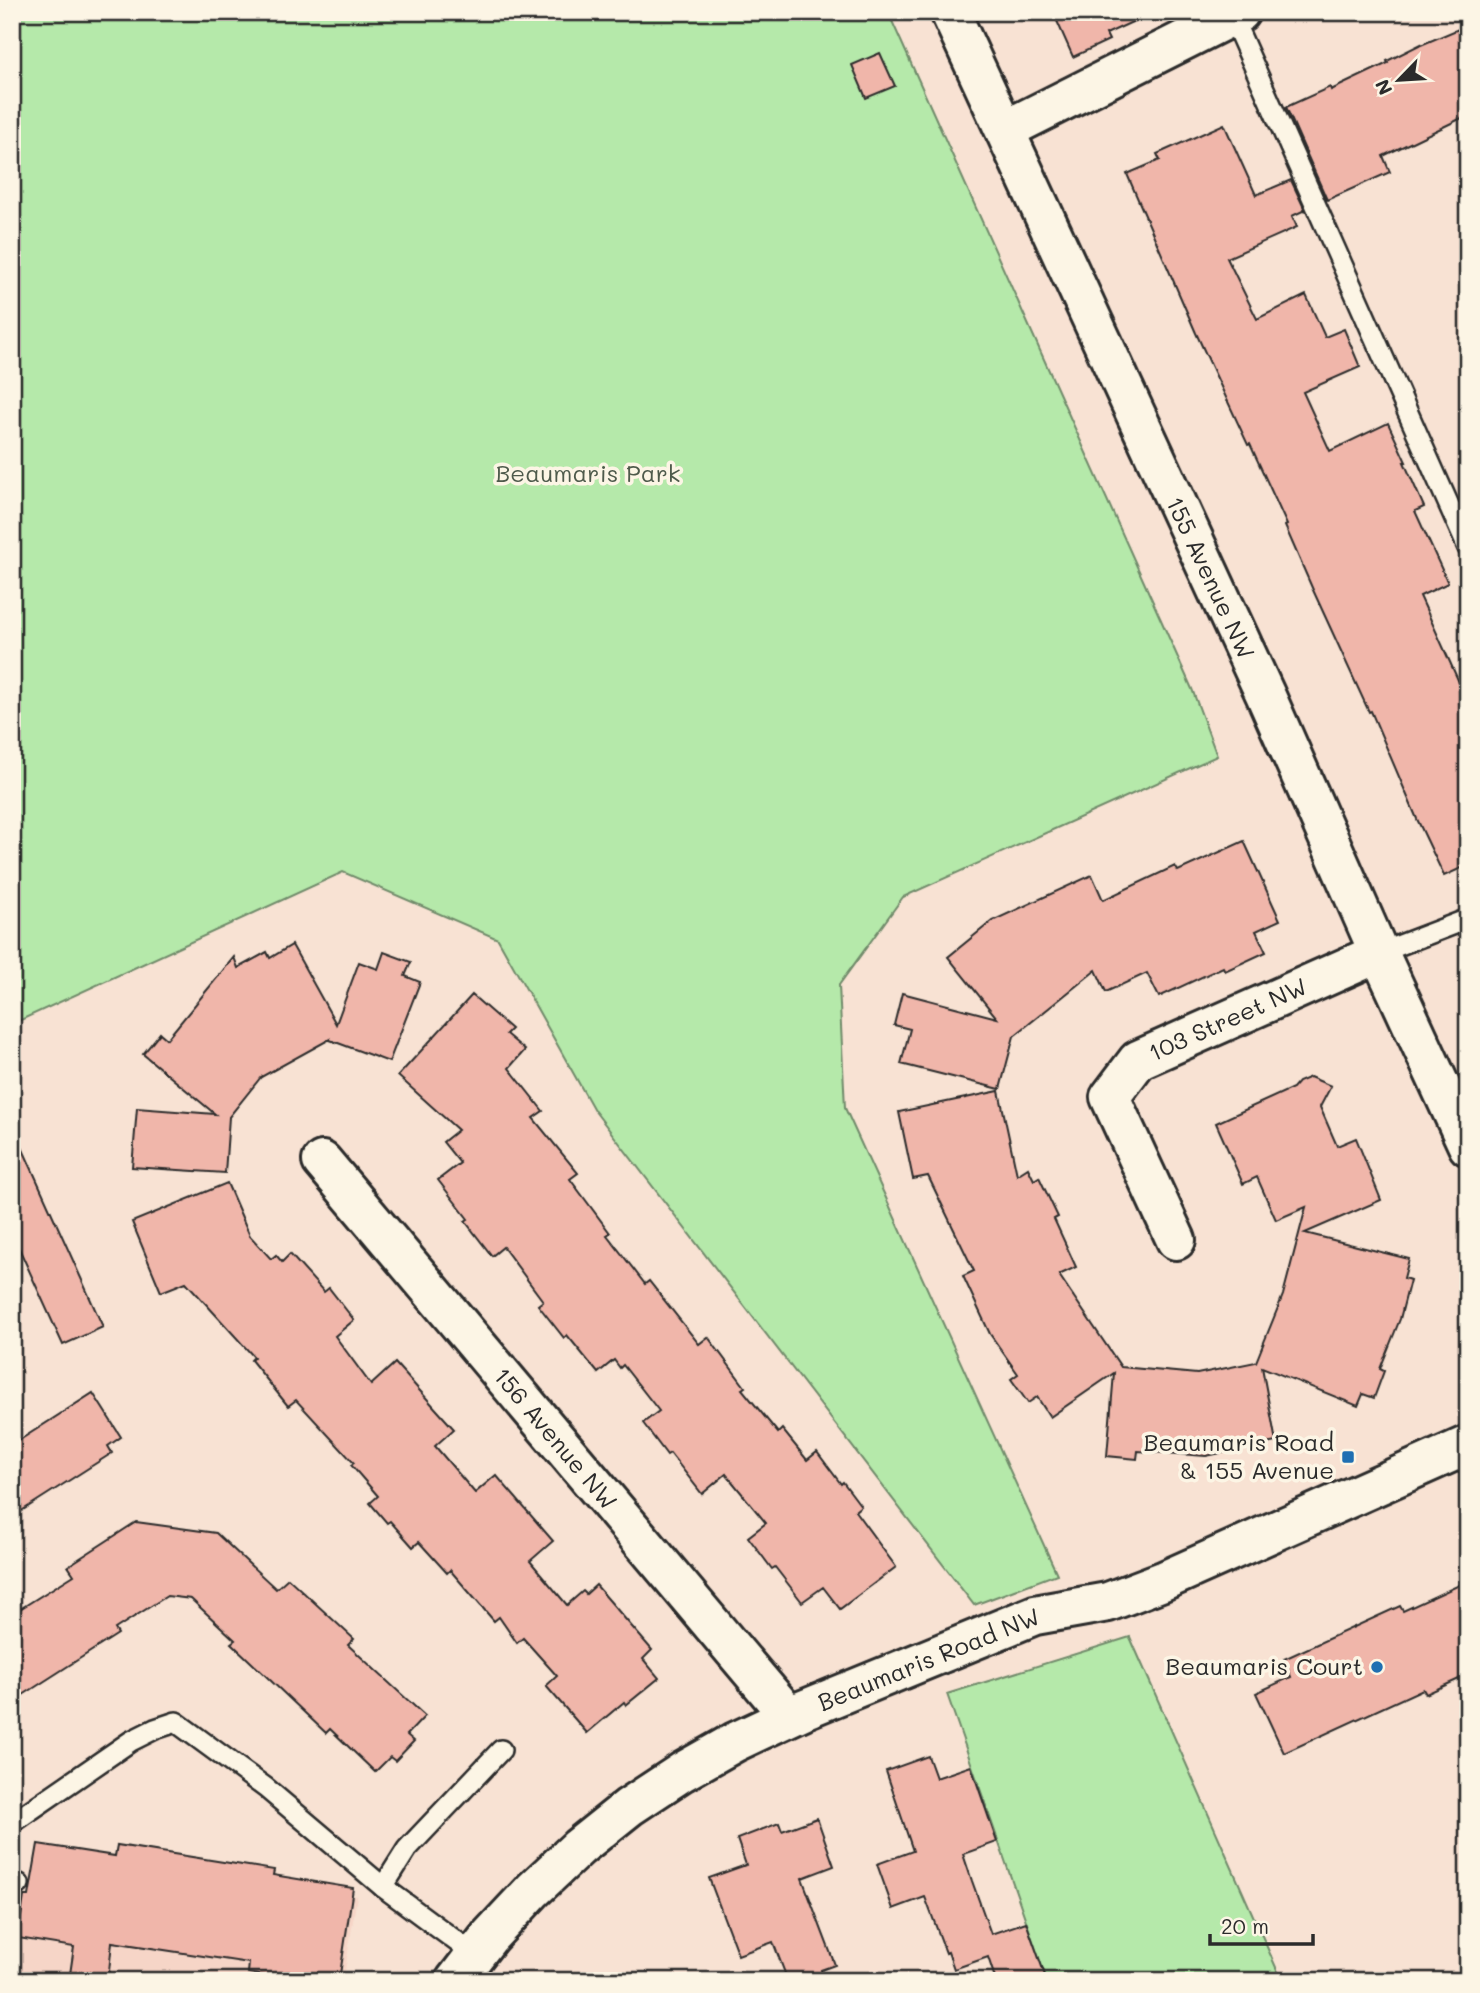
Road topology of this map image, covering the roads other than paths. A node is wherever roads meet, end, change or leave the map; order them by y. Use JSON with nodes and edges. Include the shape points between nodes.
{"nodes":[{"id":1,"x":950,"y":12,"type":"edge"},
{"id":2,"x":1234,"y":13,"type":"edge"},
{"id":3,"x":1005,"y":130,"type":"junction"},
{"id":4,"x":1468,"y":548,"type":"edge"},
{"id":5,"x":1468,"y":919,"type":"edge"},
{"id":6,"x":1379,"y":953,"type":"junction"},
{"id":7,"x":1468,"y":1146,"type":"edge"},
{"id":8,"x":322,"y":1161,"type":"dead end"},
{"id":9,"x":1176,"y":1240,"type":"dead end"},
{"id":10,"x":1468,"y":1445,"type":"edge"},
{"id":11,"x":789,"y":1716,"type":"junction"},
{"id":12,"x":501,"y":1750,"type":"dead end"},
{"id":13,"x":12,"y":1824,"type":"edge"},
{"id":14,"x":383,"y":1887,"type":"junction"},
{"id":15,"x":465,"y":1968,"type":"edge"}],
"edges":[{"from":1,"to":3,"type":"street","name":"155 Avenue NW"},
{"from":2,"to":3,"type":"street"},
{"from":2,"to":4,"type":"lane"},
{"from":3,"to":6,"type":"street","name":"155 Avenue NW"},
{"from":5,"to":6,"type":"lane","name":"103 Street NW"},
{"from":6,"to":7,"type":"street","name":"155 Avenue NW"},
{"from":6,"to":9,"type":"street","name":"103 Street NW","via":[[1138,1060],[1111,1097]]},
{"from":8,"to":11,"type":"street","name":"156 Avenue NW"},
{"from":10,"to":11,"type":"street","name":"Beaumaris Road NW","via":[[1163,1581],[1108,1602],[1035,1615]]},
{"from":11,"to":15,"type":"street","name":"Beaumaris Road NW","via":[[734,1742],[629,1807],[533,1890]]},
{"from":12,"to":14,"type":"lane","via":[[407,1849]]},
{"from":13,"to":14,"type":"lane","via":[[131,1741],[176,1723],[266,1788]]},
{"from":14,"to":15,"type":"lane"}]}
